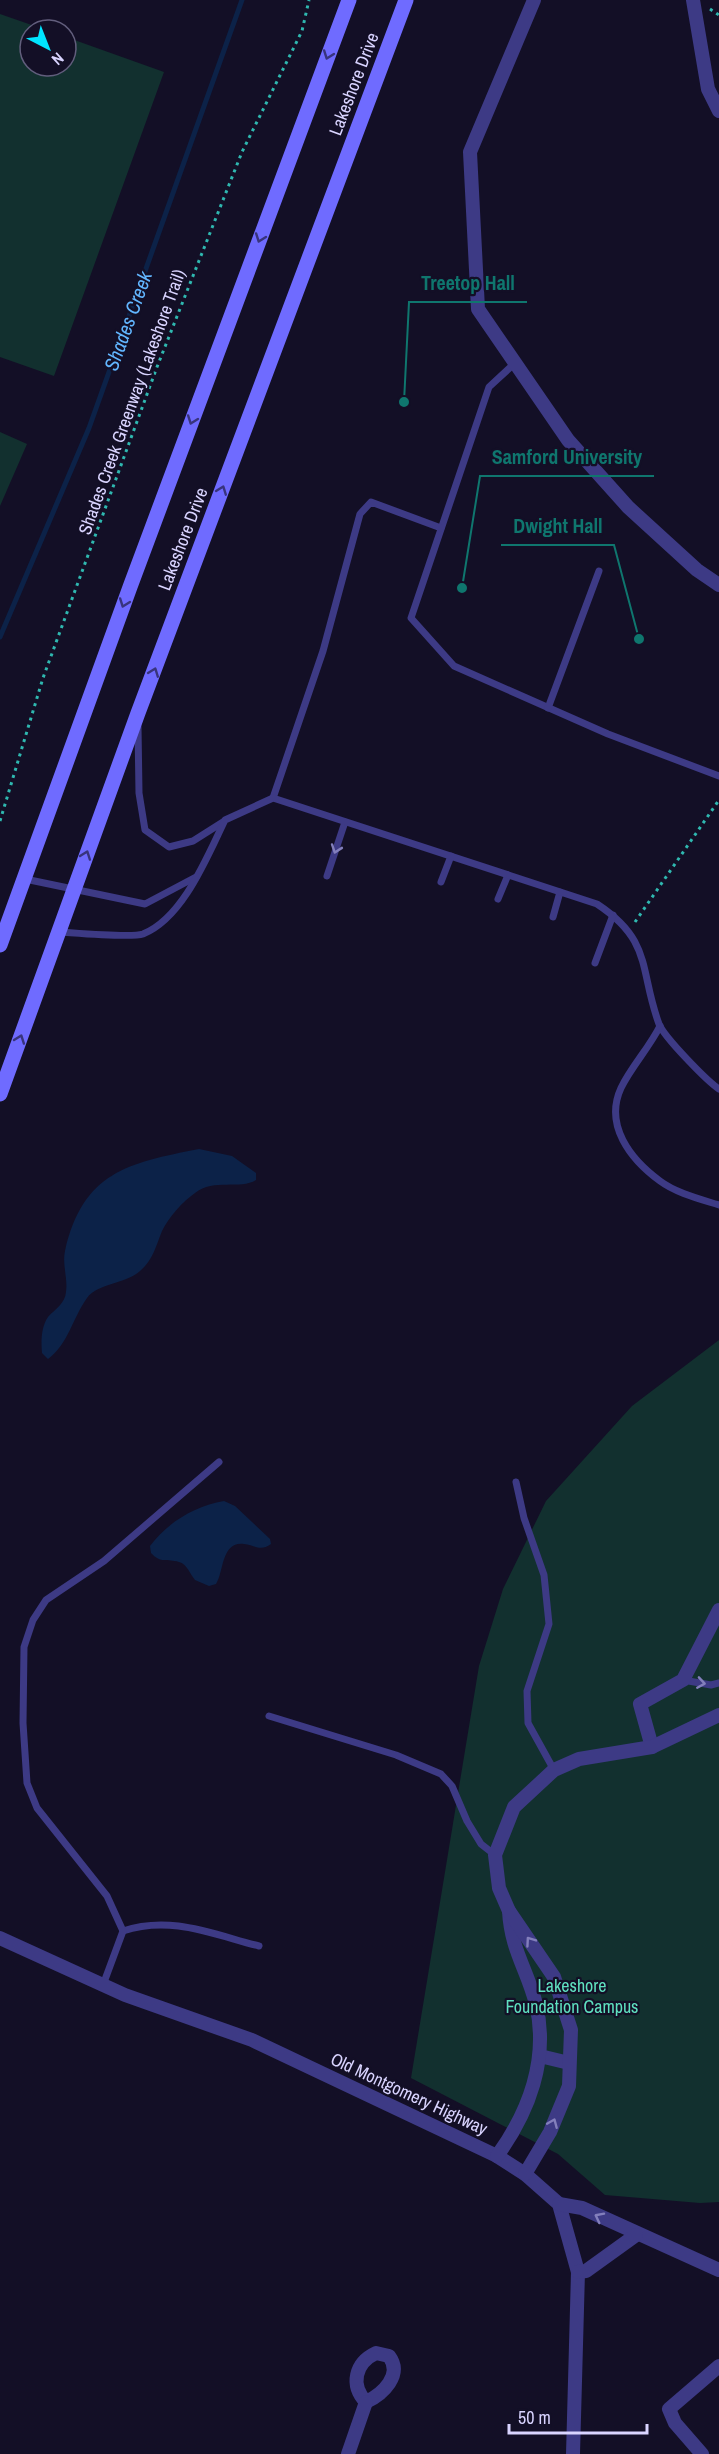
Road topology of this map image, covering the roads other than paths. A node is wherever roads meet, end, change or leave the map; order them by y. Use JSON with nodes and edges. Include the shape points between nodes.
{"nodes":[{"id":1,"x":349,"y":0,"type":"edge"},
{"id":2,"x":406,"y":0,"type":"edge"},
{"id":3,"x":534,"y":0,"type":"edge"},
{"id":4,"x":693,"y":0,"type":"edge"},
{"id":5,"x":719,"y":111,"type":"edge"},
{"id":6,"x":515,"y":363,"type":"junction"},
{"id":7,"x":441,"y":528,"type":"junction"},
{"id":8,"x":599,"y":571,"type":"dead end"},
{"id":9,"x":719,"y":585,"type":"edge"},
{"id":10,"x":548,"y":708,"type":"junction"},
{"id":11,"x":138,"y":713,"type":"junction"},
{"id":12,"x":719,"y":776,"type":"edge"},
{"id":13,"x":273,"y":798,"type":"junction"},
{"id":14,"x":225,"y":820,"type":"junction"},
{"id":15,"x":345,"y":822,"type":"junction"},
{"id":16,"x":451,"y":856,"type":"junction"},
{"id":17,"x":199,"y":875,"type":"junction"},
{"id":18,"x":508,"y":875,"type":"junction"},
{"id":19,"x":327,"y":876,"type":"dead end"},
{"id":20,"x":25,"y":879,"type":"junction"},
{"id":21,"x":441,"y":882,"type":"dead end"},
{"id":22,"x":73,"y":889,"type":"junction"},
{"id":23,"x":560,"y":892,"type":"junction"},
{"id":24,"x":498,"y":899,"type":"dead end"},
{"id":25,"x":613,"y":915,"type":"junction"},
{"id":26,"x":553,"y":916,"type":"dead end"},
{"id":27,"x":57,"y":932,"type":"junction"},
{"id":28,"x":0,"y":945,"type":"edge"},
{"id":29,"x":595,"y":963,"type":"dead end"},
{"id":30,"x":660,"y":1026,"type":"junction"},
{"id":31,"x":719,"y":1089,"type":"edge"},
{"id":32,"x":0,"y":1094,"type":"edge"},
{"id":33,"x":719,"y":1205,"type":"edge"},
{"id":34,"x":219,"y":1462,"type":"dead end"},
{"id":35,"x":516,"y":1482,"type":"dead end"},
{"id":36,"x":719,"y":1610,"type":"edge"},
{"id":37,"x":683,"y":1680,"type":"junction"},
{"id":38,"x":719,"y":1683,"type":"edge"},
{"id":39,"x":719,"y":1715,"type":"edge"},
{"id":40,"x":269,"y":1716,"type":"dead end"},
{"id":41,"x":652,"y":1747,"type":"junction"},
{"id":42,"x":554,"y":1770,"type":"junction"},
{"id":43,"x":495,"y":1855,"type":"junction"},
{"id":44,"x":509,"y":1911,"type":"junction"},
{"id":45,"x":123,"y":1931,"type":"junction"},
{"id":46,"x":0,"y":1938,"type":"edge"},
{"id":47,"x":259,"y":1946,"type":"dead end"},
{"id":48,"x":103,"y":1985,"type":"junction"},
{"id":49,"x":540,"y":2056,"type":"junction"},
{"id":50,"x":568,"y":2063,"type":"junction"},
{"id":51,"x":497,"y":2156,"type":"junction"},
{"id":52,"x":525,"y":2174,"type":"junction"},
{"id":53,"x":560,"y":2204,"type":"junction"},
{"id":54,"x":636,"y":2235,"type":"junction"},
{"id":55,"x":719,"y":2270,"type":"edge"},
{"id":56,"x":578,"y":2272,"type":"junction"},
{"id":57,"x":719,"y":2366,"type":"edge"},
{"id":58,"x":366,"y":2402,"type":"dead end"},
{"id":59,"x":348,"y":2454,"type":"edge"},
{"id":60,"x":573,"y":2454,"type":"edge"},
{"id":61,"x":702,"y":2454,"type":"edge"}],
"edges":[{"from":1,"to":20,"type":"main road","name":"Lakeshore Drive","one_way":true},
{"from":11,"to":2,"type":"main road","name":"Lakeshore Drive","one_way":true},
{"from":3,"to":6,"type":"street","via":[[470,152],[478,309]]},
{"from":4,"to":5,"type":"street","via":[[708,89]]},
{"from":6,"to":7,"type":"lane","via":[[489,387]]},
{"from":6,"to":9,"type":"street","via":[[568,441],[628,507]]},
{"from":7,"to":10,"type":"lane","via":[[411,618],[454,666]]},
{"from":7,"to":13,"type":"lane","via":[[371,502],[360,514],[324,651]]},
{"from":8,"to":10,"type":"lane"},
{"from":10,"to":12,"type":"lane"},
{"from":11,"to":14,"type":"lane","via":[[139,793],[146,830],[169,847],[193,842]]},
{"from":22,"to":11,"type":"main road","name":"Lakeshore Drive","one_way":true},
{"from":13,"to":14,"type":"lane"},
{"from":13,"to":15,"type":"lane"},
{"from":14,"to":17,"type":"lane"},
{"from":15,"to":16,"type":"lane"},
{"from":15,"to":19,"type":"lane","one_way":true},
{"from":16,"to":18,"type":"lane"},
{"from":16,"to":21,"type":"lane"},
{"from":17,"to":22,"type":"lane","via":[[145,904]]},
{"from":17,"to":27,"type":"lane","via":[[168,917],[142,934]]},
{"from":18,"to":23,"type":"lane"},
{"from":18,"to":24,"type":"lane"},
{"from":20,"to":22,"type":"lane"},
{"from":20,"to":28,"type":"main road","name":"Lakeshore Drive"},
{"from":22,"to":27,"type":"main road","name":"Lakeshore Drive"},
{"from":23,"to":25,"type":"lane","via":[[597,904]]},
{"from":23,"to":26,"type":"lane"},
{"from":25,"to":29,"type":"lane"},
{"from":25,"to":30,"type":"lane","via":[[637,943]]},
{"from":32,"to":27,"type":"main road","name":"Lakeshore Drive","one_way":true},
{"from":30,"to":31,"type":"lane","via":[[707,1081]]},
{"from":30,"to":33,"type":"lane","via":[[621,1088],[613,1113],[617,1133],[660,1181]]},
{"from":34,"to":45,"type":"lane","via":[[104,1561],[46,1600],[33,1620],[24,1647],[27,1783],[37,1808],[107,1896]]},
{"from":35,"to":42,"type":"lane","via":[[544,1575],[549,1624],[527,1691],[528,1723]]},
{"from":36,"to":37,"type":"street"},
{"from":37,"to":38,"type":"lane","one_way":true},
{"from":37,"to":41,"type":"street","via":[[640,1704]]},
{"from":39,"to":41,"type":"street"},
{"from":40,"to":43,"type":"lane","via":[[396,1755],[441,1774],[452,1786],[481,1844]]},
{"from":41,"to":42,"type":"street","via":[[579,1760]]},
{"from":42,"to":43,"type":"street","via":[[514,1807]]},
{"from":43,"to":44,"type":"street","via":[[499,1888]]},
{"from":44,"to":49,"type":"street","via":[[510,1935],[536,2005]]},
{"from":50,"to":44,"type":"street","one_way":true,"via":[[571,2030],[554,1977]]},
{"from":45,"to":47,"type":"lane","via":[[144,1924],[170,1923]]},
{"from":45,"to":48,"type":"lane"},
{"from":46,"to":48,"type":"street","name":"Old Montgomery Highway"},
{"from":48,"to":51,"type":"street","name":"Old Montgomery Highway","via":[[252,2040]]},
{"from":49,"to":50,"type":"street"},
{"from":49,"to":51,"type":"street","via":[[530,2100]]},
{"from":52,"to":50,"type":"street","one_way":true,"via":[[550,2132],[569,2086]]},
{"from":51,"to":52,"type":"street","name":"Old Montgomery Highway"},
{"from":52,"to":53,"type":"street","name":"Old Montgomery Highway"},
{"from":54,"to":53,"type":"street","one_way":true,"via":[[582,2208]]},
{"from":53,"to":56,"type":"street"},
{"from":54,"to":55,"type":"street"},
{"from":54,"to":56,"type":"street","via":[[586,2271]]},
{"from":56,"to":60,"type":"street"},
{"from":57,"to":61,"type":"street","via":[[669,2409],[675,2423]]},
{"from":58,"to":59,"type":"street"}]}
